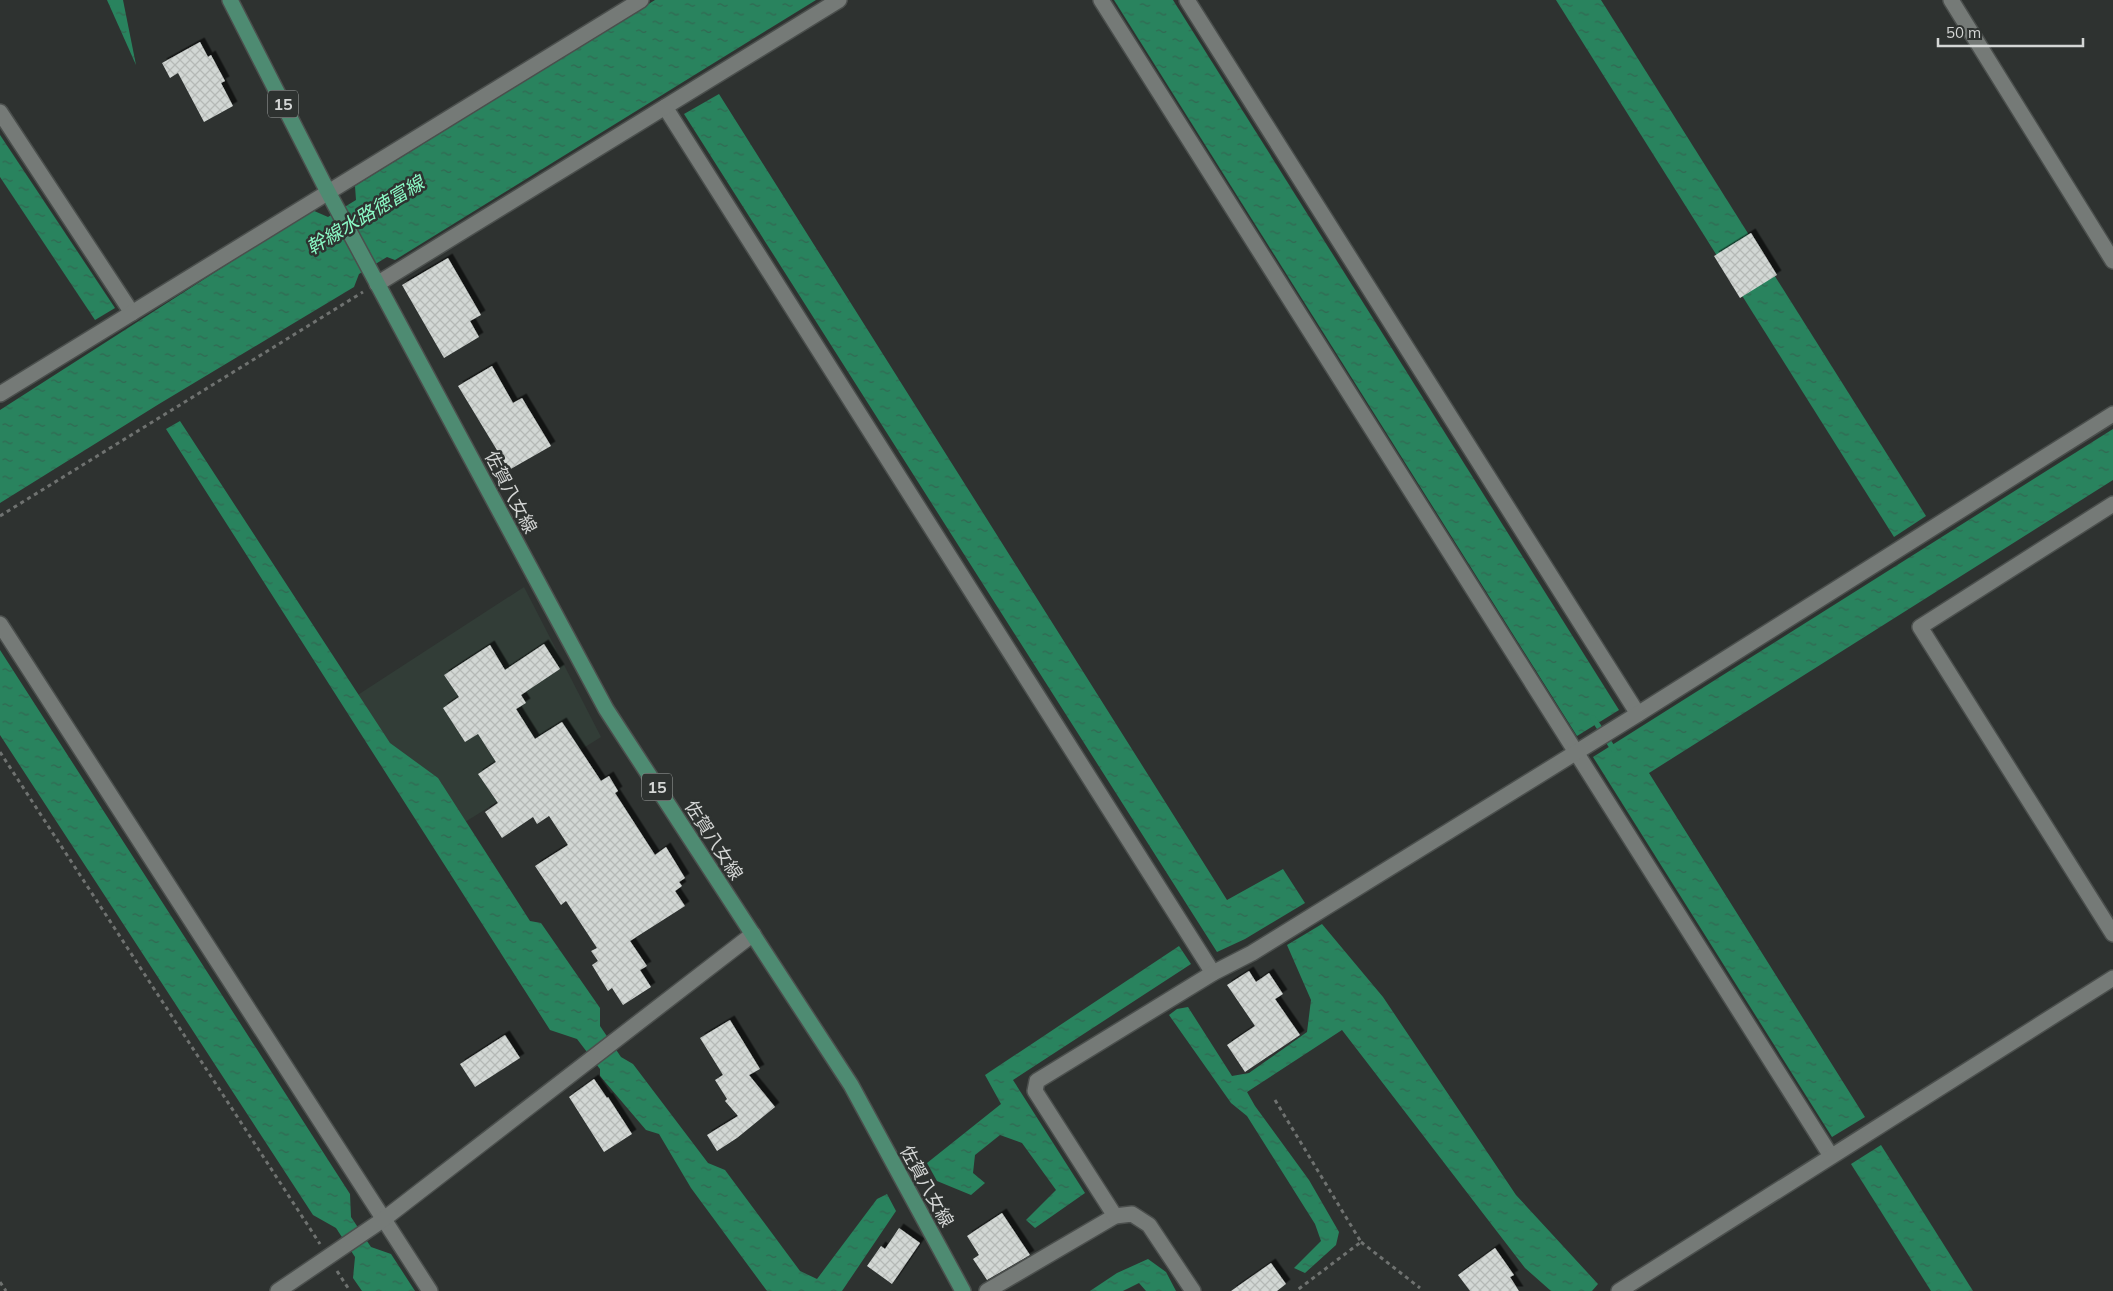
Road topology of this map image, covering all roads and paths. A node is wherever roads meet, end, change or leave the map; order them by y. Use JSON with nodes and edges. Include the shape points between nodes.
{"nodes":[{"id":1,"x":230,"y":0,"type":"edge"},
{"id":2,"x":640,"y":0,"type":"edge"},
{"id":3,"x":839,"y":0,"type":"edge"},
{"id":4,"x":1101,"y":0,"type":"edge"},
{"id":5,"x":1187,"y":0,"type":"edge"},
{"id":6,"x":1951,"y":0,"type":"edge"},
{"id":7,"x":623,"y":5,"type":"edge"},
{"id":8,"x":665,"y":107,"type":"junction"},
{"id":9,"x":0,"y":112,"type":"edge"},
{"id":10,"x":328,"y":192,"type":"junction"},
{"id":11,"x":2113,"y":261,"type":"edge"},
{"id":12,"x":374,"y":278,"type":"junction"},
{"id":13,"x":132,"y":313,"type":"junction"},
{"id":14,"x":0,"y":394,"type":"edge"},
{"id":15,"x":2113,"y":414,"type":"edge"},
{"id":16,"x":2113,"y":504,"type":"edge"},
{"id":17,"x":0,"y":516,"type":"edge"},
{"id":18,"x":0,"y":624,"type":"edge"},
{"id":19,"x":1638,"y":714,"type":"junction"},
{"id":20,"x":0,"y":752,"type":"edge"},
{"id":21,"x":1576,"y":752,"type":"junction"},
{"id":22,"x":753,"y":934,"type":"junction"},
{"id":23,"x":2113,"y":934,"type":"edge"},
{"id":24,"x":1213,"y":973,"type":"junction"},
{"id":25,"x":2113,"y":978,"type":"edge"},
{"id":26,"x":1275,"y":1100,"type":"dead end"},
{"id":27,"x":1831,"y":1156,"type":"junction"},
{"id":28,"x":1115,"y":1216,"type":"junction"},
{"id":29,"x":384,"y":1219,"type":"junction"},
{"id":30,"x":1361,"y":1242,"type":"junction"},
{"id":31,"x":335,"y":1253,"type":"junction"},
{"id":32,"x":0,"y":1282,"type":"edge"},
{"id":33,"x":1420,"y":1288,"type":"dead end"},
{"id":34,"x":1624,"y":1290,"type":"edge"},
{"id":35,"x":6,"y":1291,"type":"edge"},
{"id":36,"x":278,"y":1291,"type":"edge"},
{"id":37,"x":350,"y":1291,"type":"edge"},
{"id":38,"x":430,"y":1291,"type":"edge"},
{"id":39,"x":963,"y":1291,"type":"edge"},
{"id":40,"x":987,"y":1291,"type":"edge"},
{"id":41,"x":1193,"y":1291,"type":"edge"},
{"id":42,"x":1296,"y":1291,"type":"edge"}],
"edges":[{"from":1,"to":10,"type":"main road","number":"15"},
{"from":2,"to":7,"type":"street"},
{"from":3,"to":8,"type":"street"},
{"from":4,"to":21,"type":"street"},
{"from":5,"to":19,"type":"street"},
{"from":6,"to":11,"type":"street"},
{"from":7,"to":10,"type":"street"},
{"from":8,"to":12,"type":"street"},
{"from":8,"to":24,"type":"street"},
{"from":9,"to":13,"type":"street"},
{"from":10,"to":12,"type":"main road","number":"15"},
{"from":10,"to":13,"type":"street"},
{"from":12,"to":17,"type":"path"},
{"from":12,"to":22,"type":"main road","name":"佐賀八女線","number":"15","via":[[606,709]]},
{"from":13,"to":14,"type":"street"},
{"from":15,"to":19,"type":"street"},
{"from":16,"to":23,"type":"street","via":[[1920,627]]},
{"from":18,"to":29,"type":"street"},
{"from":19,"to":21,"type":"street"},
{"from":20,"to":31,"type":"path"},
{"from":21,"to":24,"type":"street","via":[[1252,953]]},
{"from":21,"to":27,"type":"street"},
{"from":22,"to":29,"type":"street"},
{"from":22,"to":39,"type":"main road","name":"佐賀八女線","number":"15","via":[[850,1085]]},
{"from":24,"to":28,"type":"street","via":[[1037,1081],[1035,1091]]},
{"from":25,"to":27,"type":"street"},
{"from":26,"to":30,"type":"path"},
{"from":27,"to":34,"type":"street"},
{"from":28,"to":40,"type":"street"},
{"from":28,"to":41,"type":"street","via":[[1132,1214],[1149,1225]]},
{"from":29,"to":31,"type":"street"},
{"from":29,"to":38,"type":"street"},
{"from":30,"to":33,"type":"path"},
{"from":30,"to":42,"type":"path"},
{"from":31,"to":36,"type":"street"},
{"from":31,"to":37,"type":"path"},
{"from":32,"to":35,"type":"path"}]}
